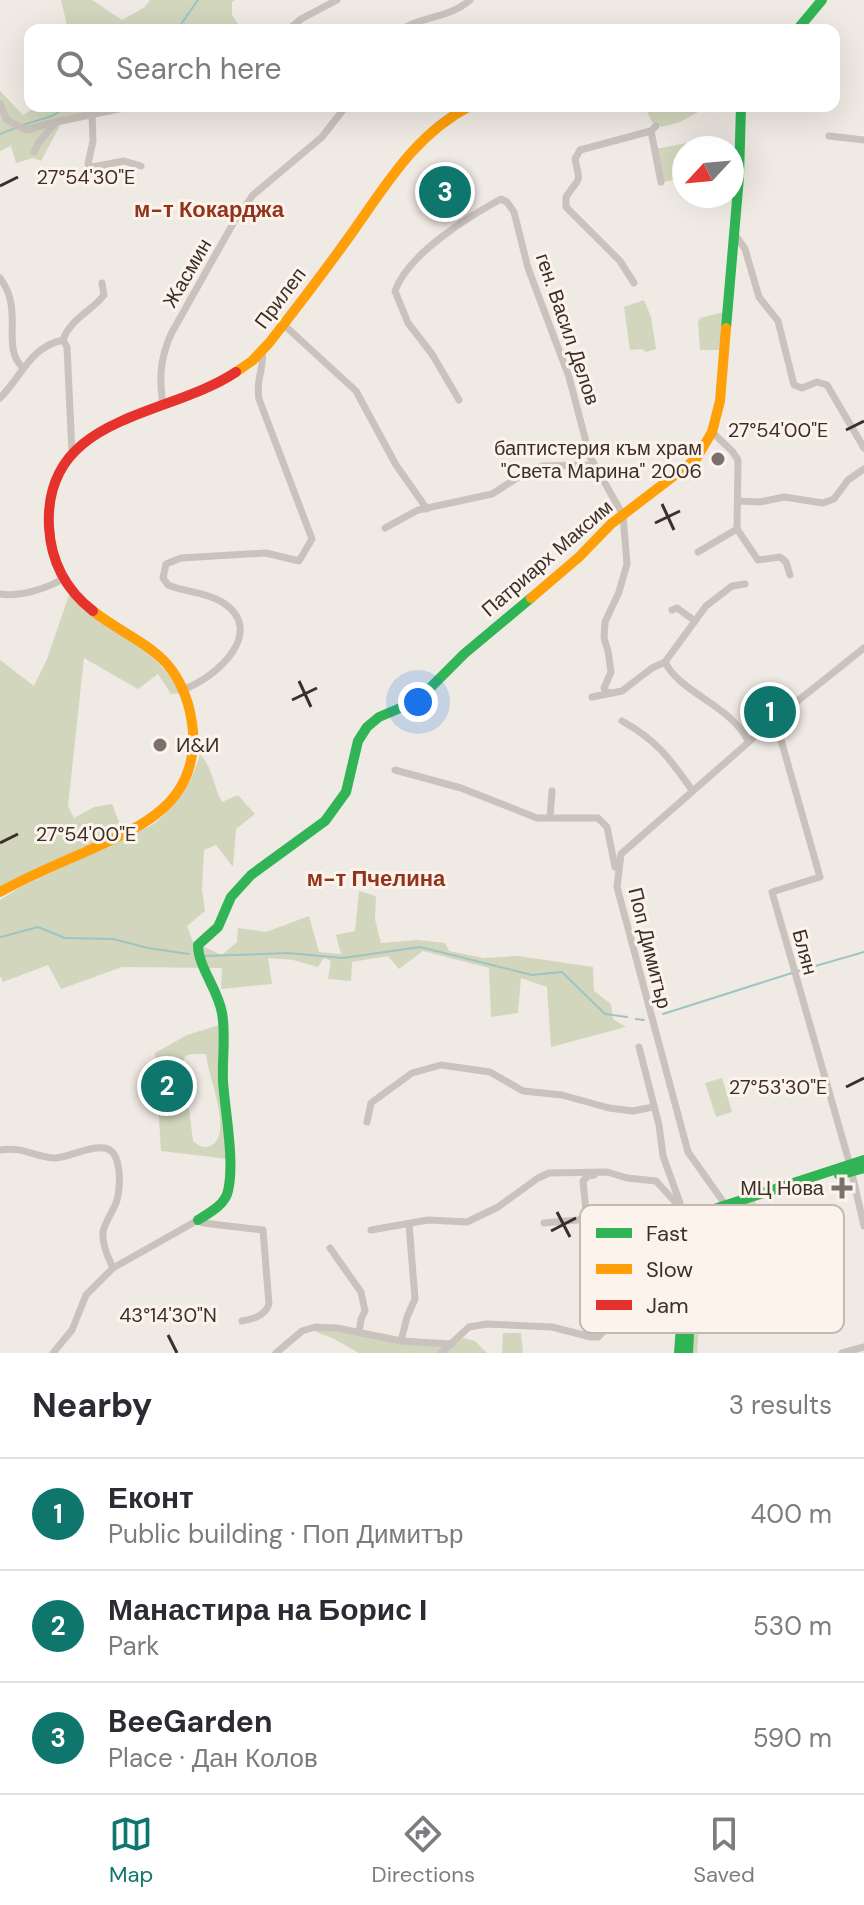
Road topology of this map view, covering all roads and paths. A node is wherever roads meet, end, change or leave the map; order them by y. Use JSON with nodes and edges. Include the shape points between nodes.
{"nodes":[{"id":1,"x":337,"y":0,"type":"edge"},
{"id":2,"x":470,"y":0,"type":"edge"},
{"id":3,"x":822,"y":0,"type":"edge"},
{"id":4,"x":295,"y":24,"type":"edge"},
{"id":5,"x":414,"y":24,"type":"edge"},
{"id":6,"x":802,"y":24,"type":"edge"},
{"id":7,"x":0,"y":104,"type":"edge"},
{"id":8,"x":102,"y":112,"type":"edge"},
{"id":9,"x":341,"y":112,"type":"edge"},
{"id":10,"x":458,"y":112,"type":"edge"},
{"id":11,"x":741,"y":112,"type":"edge"},
{"id":12,"x":92,"y":114,"type":"junction"},
{"id":13,"x":56,"y":122,"type":"junction"},
{"id":14,"x":829,"y":136,"type":"dead end"},
{"id":15,"x":864,"y":140,"type":"edge"},
{"id":16,"x":34,"y":152,"type":"dead end"},
{"id":17,"x":141,"y":166,"type":"dead end"},
{"id":18,"x":661,"y":182,"type":"dead end"},
{"id":19,"x":734,"y":233,"type":"junction"},
{"id":20,"x":0,"y":278,"type":"edge"},
{"id":21,"x":102,"y":283,"type":"dead end"},
{"id":22,"x":634,"y":283,"type":"dead end"},
{"id":23,"x":283,"y":324,"type":"junction"},
{"id":24,"x":63,"y":340,"type":"junction"},
{"id":25,"x":262,"y":352,"type":"junction"},
{"id":26,"x":23,"y":368,"type":"junction"},
{"id":27,"x":0,"y":398,"type":"edge"},
{"id":28,"x":459,"y":400,"type":"dead end"},
{"id":29,"x":163,"y":405,"type":"junction"},
{"id":30,"x":712,"y":432,"type":"junction"},
{"id":31,"x":864,"y":448,"type":"edge"},
{"id":32,"x":72,"y":453,"type":"junction"},
{"id":33,"x":594,"y":465,"type":"junction"},
{"id":34,"x":864,"y":469,"type":"edge"},
{"id":35,"x":738,"y":501,"type":"junction"},
{"id":36,"x":427,"y":509,"type":"junction"},
{"id":37,"x":623,"y":515,"type":"junction"},
{"id":38,"x":385,"y":528,"type":"dead end"},
{"id":39,"x":737,"y":529,"type":"junction"},
{"id":40,"x":698,"y":552,"type":"dead end"},
{"id":41,"x":790,"y":575,"type":"dead end"},
{"id":42,"x":63,"y":579,"type":"junction"},
{"id":43,"x":745,"y":584,"type":"dead end"},
{"id":44,"x":0,"y":594,"type":"edge"},
{"id":45,"x":672,"y":610,"type":"dead end"},
{"id":46,"x":695,"y":621,"type":"junction"},
{"id":47,"x":864,"y":648,"type":"edge"},
{"id":48,"x":665,"y":662,"type":"junction"},
{"id":49,"x":184,"y":689,"type":"junction"},
{"id":50,"x":612,"y":693,"type":"junction"},
{"id":51,"x":592,"y":697,"type":"dead end"},
{"id":52,"x":775,"y":719,"type":"junction"},
{"id":53,"x":622,"y":721,"type":"dead end"},
{"id":54,"x":748,"y":741,"type":"junction"},
{"id":55,"x":395,"y":770,"type":"dead end"},
{"id":56,"x":692,"y":790,"type":"junction"},
{"id":57,"x":552,"y":791,"type":"dead end"},
{"id":58,"x":550,"y":817,"type":"junction"},
{"id":59,"x":617,"y":887,"type":"junction"},
{"id":60,"x":0,"y":892,"type":"edge"},
{"id":61,"x":639,"y":1047,"type":"dead end"},
{"id":62,"x":653,"y":1107,"type":"junction"},
{"id":63,"x":367,"y":1122,"type":"dead end"},
{"id":64,"x":0,"y":1150,"type":"edge"},
{"id":65,"x":864,"y":1160,"type":"edge"},
{"id":66,"x":850,"y":1168,"type":"junction"},
{"id":67,"x":864,"y":1168,"type":"edge"},
{"id":68,"x":600,"y":1173,"type":"junction"},
{"id":69,"x":585,"y":1205,"type":"edge"},
{"id":70,"x":678,"y":1205,"type":"edge"},
{"id":71,"x":684,"y":1205,"type":"edge"},
{"id":72,"x":725,"y":1205,"type":"edge"},
{"id":73,"x":729,"y":1205,"type":"edge"},
{"id":74,"x":580,"y":1219,"type":"edge"},
{"id":75,"x":198,"y":1220,"type":"junction"},
{"id":76,"x":544,"y":1223,"type":"dead end"},
{"id":77,"x":409,"y":1224,"type":"junction"},
{"id":78,"x":864,"y":1226,"type":"edge"},
{"id":79,"x":371,"y":1230,"type":"dead end"},
{"id":80,"x":330,"y":1248,"type":"dead end"},
{"id":81,"x":113,"y":1268,"type":"junction"},
{"id":82,"x":242,"y":1321,"type":"dead end"},
{"id":83,"x":359,"y":1333,"type":"junction"},
{"id":84,"x":601,"y":1333,"type":"edge"},
{"id":85,"x":680,"y":1333,"type":"edge"},
{"id":86,"x":688,"y":1333,"type":"edge"},
{"id":87,"x":401,"y":1341,"type":"junction"},
{"id":88,"x":452,"y":1344,"type":"junction"},
{"id":89,"x":864,"y":1347,"type":"edge"},
{"id":90,"x":53,"y":1353,"type":"edge"},
{"id":91,"x":276,"y":1353,"type":"edge"},
{"id":92,"x":441,"y":1353,"type":"edge"},
{"id":93,"x":679,"y":1353,"type":"edge"},
{"id":94,"x":688,"y":1353,"type":"edge"},
{"id":95,"x":842,"y":1353,"type":"edge"}],
"edges":[{"from":1,"to":4,"type":"street"},
{"from":2,"to":5,"type":"street"},
{"from":3,"to":6,"type":"street"},
{"from":7,"to":13,"type":"street","via":[[3,115],[26,130]]},
{"from":8,"to":12,"type":"street"},
{"from":9,"to":29,"type":"street","name":"Жасмин","via":[[322,137],[253,195],[235,220],[163,353]]},
{"from":10,"to":23,"type":"street","name":"Прилеп","via":[[403,160]]},
{"from":11,"to":19,"type":"street","name":"Патриарх Максим"},
{"from":12,"to":13,"type":"street"},
{"from":12,"to":17,"type":"street","via":[[88,164],[124,161]]},
{"from":13,"to":16,"type":"street"},
{"from":14,"to":15,"type":"street"},
{"from":18,"to":22,"type":"street","via":[[654,128],[577,152],[580,176],[565,203]]},
{"from":19,"to":30,"type":"street","name":"Патриарх Максим","via":[[720,401]]},
{"from":19,"to":31,"type":"street","via":[[745,249],[759,297],[778,321],[794,385],[827,385]]},
{"from":20,"to":26,"type":"street","via":[[12,313],[8,343]]},
{"from":21,"to":24,"type":"street","via":[[101,300],[85,310]]},
{"from":23,"to":25,"type":"street","name":"Прилеп"},
{"from":23,"to":36,"type":"street","via":[[356,391]]},
{"from":24,"to":26,"type":"street","via":[[44,346]]},
{"from":24,"to":32,"type":"street"},
{"from":25,"to":29,"type":"street","name":"Прилеп","via":[[219,384]]},
{"from":25,"to":49,"type":"street","via":[[257,376],[261,408],[312,539],[299,561],[266,553],[181,558],[166,564],[163,578],[168,585],[225,603],[238,619],[236,649],[210,676]]},
{"from":26,"to":27,"type":"street"},
{"from":28,"to":33,"type":"street","name":"ген. Васил Делов","via":[[408,323],[395,291],[402,274],[429,249],[501,199],[514,212]]},
{"from":29,"to":32,"type":"street","name":"Прилеп","via":[[107,427]]},
{"from":30,"to":35,"type":"street","via":[[738,460]]},
{"from":30,"to":37,"type":"street","name":"Патриарх Максим","via":[[696,459]]},
{"from":32,"to":42,"type":"street","via":[[51,488],[49,508],[51,546]]},
{"from":33,"to":36,"type":"street","via":[[543,466],[492,494]]},
{"from":33,"to":37,"type":"street","name":"ген. Васил Делов"},
{"from":34,"to":35,"type":"street","via":[[823,503],[784,497]]},
{"from":35,"to":39,"type":"street"},
{"from":36,"to":38,"type":"street"},
{"from":37,"to":50,"type":"street","name":"ген. Васил Делов","via":[[627,564],[604,638],[611,672],[604,688]]},
{"from":37,"to":75,"type":"street","name":"Патриарх Максим","via":[[423,695],[367,727],[358,741],[346,792],[325,821],[241,885],[218,927],[197,948],[222,1014],[229,1150],[228,1193]]},
{"from":39,"to":40,"type":"street"},
{"from":39,"to":41,"type":"street","via":[[758,560],[780,557]]},
{"from":42,"to":44,"type":"street","via":[[20,594]]},
{"from":42,"to":49,"type":"street","via":[[89,608],[160,655]]},
{"from":43,"to":46,"type":"street","via":[[732,586]]},
{"from":45,"to":46,"type":"street"},
{"from":46,"to":48,"type":"street"},
{"from":47,"to":52,"type":"street","name":"Поп Димитър"},
{"from":48,"to":50,"type":"street"},
{"from":48,"to":54,"type":"street"},
{"from":49,"to":60,"type":"street","via":[[193,743],[186,773],[169,802],[148,822]]},
{"from":50,"to":51,"type":"street"},
{"from":52,"to":54,"type":"street","name":"Поп Димитър"},
{"from":52,"to":66,"type":"street","name":"Блян","via":[[820,877],[772,892]]},
{"from":53,"to":56,"type":"street","via":[[662,749]]},
{"from":54,"to":56,"type":"street","name":"Поп Димитър"},
{"from":55,"to":58,"type":"street","via":[[461,788],[537,818]]},
{"from":56,"to":59,"type":"street","name":"Поп Димитър","via":[[626,846]]},
{"from":57,"to":58,"type":"street"},
{"from":58,"to":59,"type":"street","via":[[604,822]]},
{"from":59,"to":72,"type":"street","name":"Поп Димитър","via":[[688,1152]]},
{"from":61,"to":62,"type":"street"},
{"from":62,"to":63,"type":"street","via":[[633,1111],[523,1091],[490,1072],[441,1065],[399,1081],[371,1103]]},
{"from":62,"to":71,"type":"street","via":[[663,1156]]},
{"from":64,"to":81,"type":"street","via":[[17,1148],[54,1158],[97,1148],[113,1151],[119,1193],[103,1234]]},
{"from":65,"to":66,"type":"street"},
{"from":66,"to":67,"type":"street"},
{"from":66,"to":73,"type":"street"},
{"from":66,"to":78,"type":"street","name":"Блян"},
{"from":68,"to":69,"type":"street","via":[[583,1181]]},
{"from":68,"to":70,"type":"street","via":[[656,1181]]},
{"from":68,"to":77,"type":"street","via":[[544,1175],[467,1222]]},
{"from":74,"to":76,"type":"street"},
{"from":75,"to":81,"type":"street"},
{"from":75,"to":82,"type":"street","via":[[263,1230],[269,1304],[253,1319]]},
{"from":77,"to":79,"type":"street"},
{"from":77,"to":87,"type":"street","via":[[415,1299]]},
{"from":80,"to":83,"type":"street","via":[[361,1292],[365,1311]]},
{"from":81,"to":90,"type":"street","via":[[86,1295],[72,1330]]},
{"from":83,"to":87,"type":"street"},
{"from":83,"to":91,"type":"street","via":[[315,1327]]},
{"from":84,"to":88,"type":"street","via":[[598,1337],[552,1327],[487,1324],[469,1327]]},
{"from":85,"to":93,"type":"street"},
{"from":86,"to":94,"type":"street"},
{"from":87,"to":88,"type":"street"},
{"from":88,"to":92,"type":"street"},
{"from":89,"to":95,"type":"street"}]}
